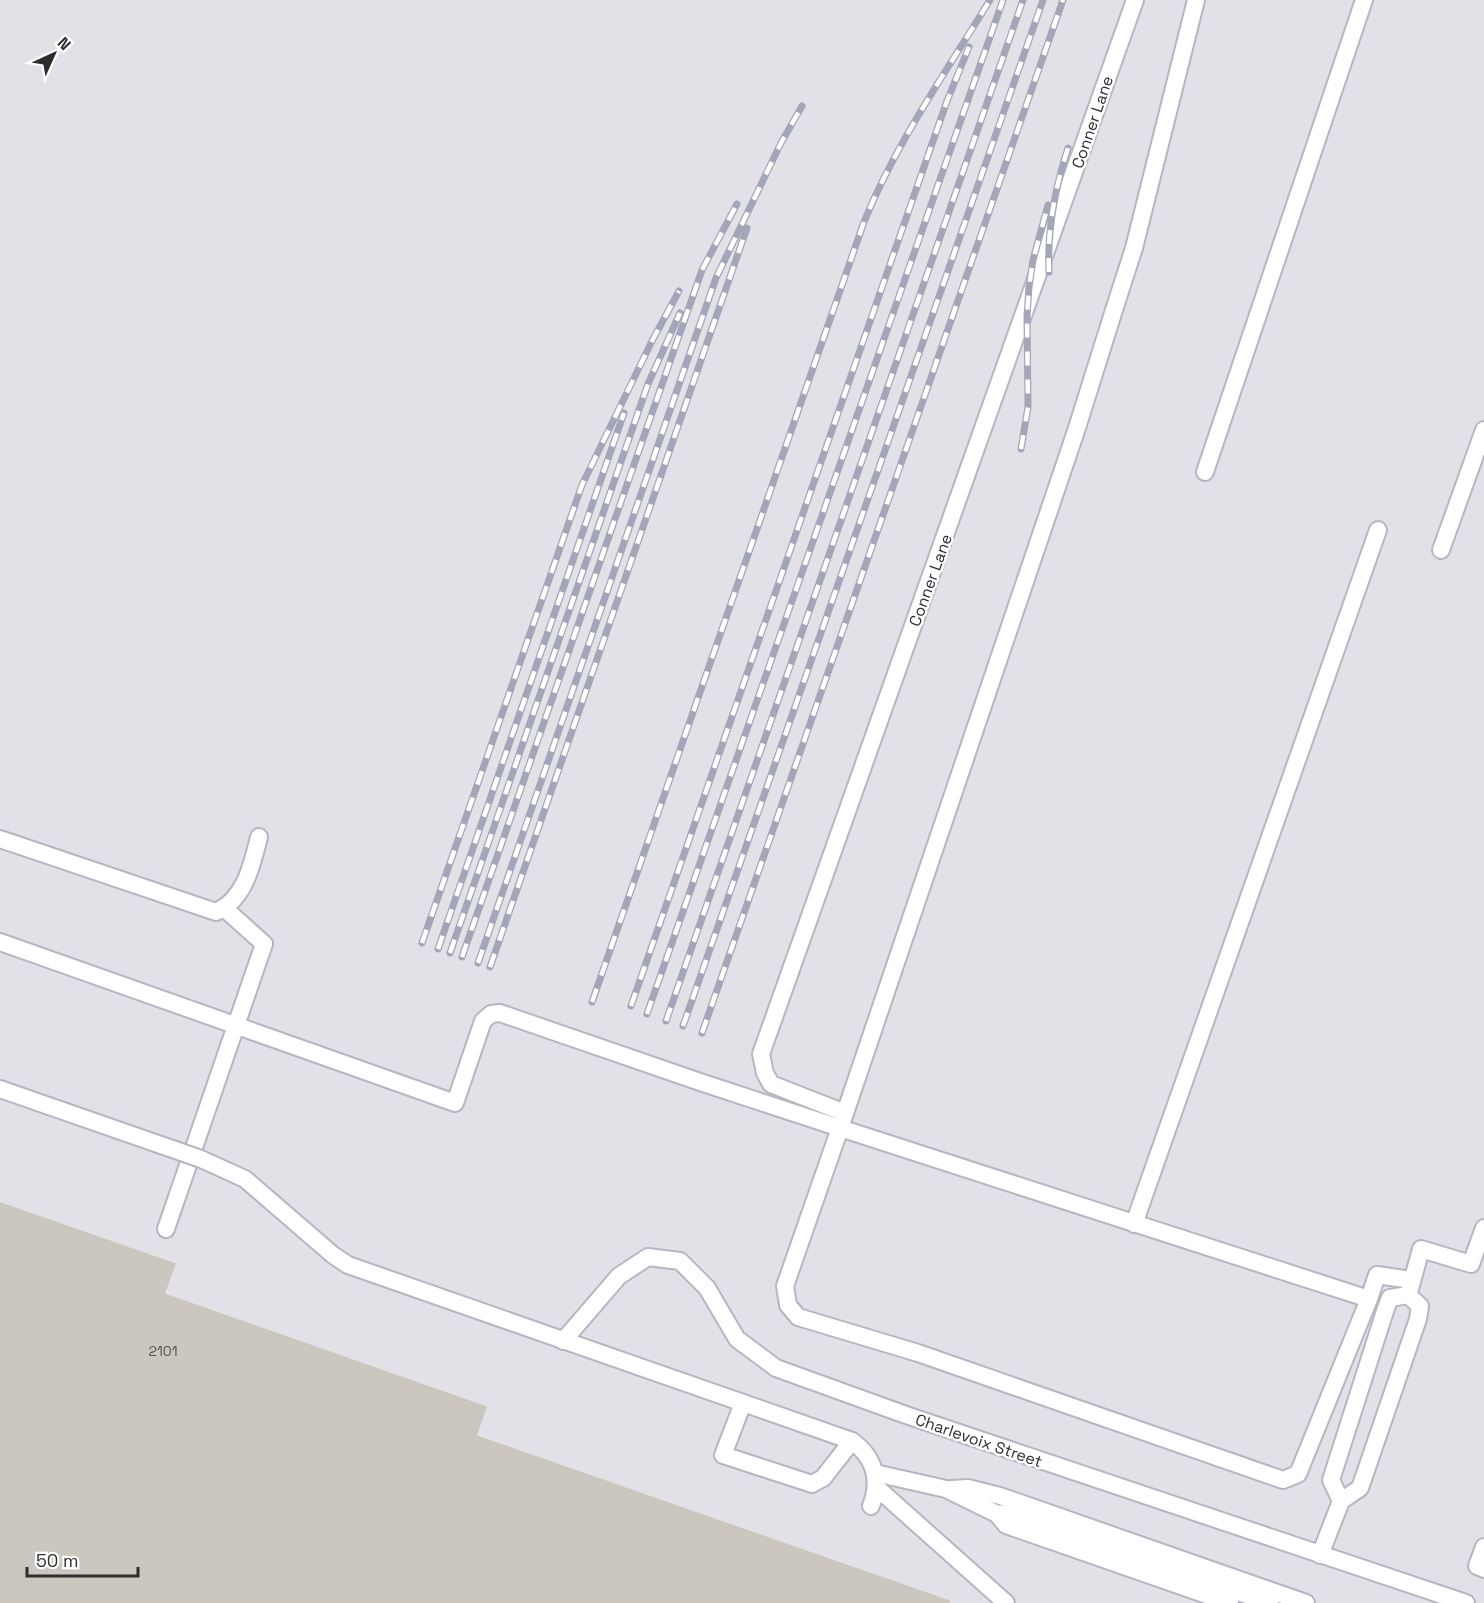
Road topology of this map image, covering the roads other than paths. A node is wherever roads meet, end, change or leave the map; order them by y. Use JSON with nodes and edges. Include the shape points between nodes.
{"nodes":[{"id":1,"x":1135,"y":0,"type":"edge"},
{"id":2,"x":1196,"y":0,"type":"edge"},
{"id":3,"x":1364,"y":0,"type":"edge"},
{"id":4,"x":1484,"y":430,"type":"edge"},
{"id":5,"x":1205,"y":472,"type":"dead end"},
{"id":6,"x":1378,"y":530,"type":"dead end"},
{"id":7,"x":1440,"y":550,"type":"dead end"},
{"id":8,"x":259,"y":837,"type":"dead end"},
{"id":9,"x":0,"y":839,"type":"edge"},
{"id":10,"x":224,"y":908,"type":"junction"},
{"id":11,"x":0,"y":942,"type":"edge"},
{"id":12,"x":236,"y":1025,"type":"junction"},
{"id":13,"x":0,"y":1089,"type":"edge"},
{"id":14,"x":843,"y":1120,"type":"junction"},
{"id":15,"x":1134,"y":1224,"type":"junction"},
{"id":16,"x":1484,"y":1228,"type":"edge"},
{"id":17,"x":166,"y":1229,"type":"dead end"},
{"id":18,"x":1410,"y":1287,"type":"junction"},
{"id":19,"x":1369,"y":1299,"type":"junction"},
{"id":20,"x":563,"y":1341,"type":"junction"},
{"id":21,"x":743,"y":1403,"type":"junction"},
{"id":22,"x":852,"y":1441,"type":"junction"},
{"id":23,"x":875,"y":1480,"type":"junction"},
{"id":24,"x":946,"y":1489,"type":"junction"},
{"id":25,"x":1341,"y":1501,"type":"junction"},
{"id":26,"x":871,"y":1506,"type":"dead end"},
{"id":27,"x":1005,"y":1517,"type":"junction"},
{"id":28,"x":1484,"y":1546,"type":"edge"},
{"id":29,"x":1320,"y":1555,"type":"junction"},
{"id":30,"x":1484,"y":1569,"type":"edge"},
{"id":31,"x":1006,"y":1603,"type":"edge"},
{"id":32,"x":1230,"y":1603,"type":"edge"},
{"id":33,"x":1270,"y":1603,"type":"edge"},
{"id":34,"x":1306,"y":1603,"type":"edge"},
{"id":35,"x":1466,"y":1603,"type":"edge"}],
"edges":[{"from":1,"to":14,"type":"street","name":"Conner Lane","via":[[761,1054],[771,1084]]},
{"from":2,"to":14,"type":"street","via":[[1131,258]]},
{"from":3,"to":5,"type":"street"},
{"from":4,"to":7,"type":"street"},
{"from":6,"to":15,"type":"street"},
{"from":8,"to":10,"type":"street","via":[[241,892]]},
{"from":9,"to":10,"type":"street","via":[[216,912]]},
{"from":10,"to":12,"type":"street","via":[[264,944]]},
{"from":11,"to":12,"type":"street"},
{"from":12,"to":14,"type":"street","via":[[455,1103],[483,1021],[500,1013],[703,1083]]},
{"from":12,"to":17,"type":"street"},
{"from":13,"to":20,"type":"street","bridge":true,"via":[[201,1159],[244,1179],[348,1265]]},
{"from":14,"to":15,"type":"street"},
{"from":14,"to":19,"type":"street","via":[[785,1286],[788,1305],[798,1317],[918,1353],[1283,1480],[1298,1474]]},
{"from":15,"to":19,"type":"street"},
{"from":16,"to":18,"type":"street","via":[[1471,1264],[1421,1249]]},
{"from":18,"to":19,"type":"street","via":[[1377,1275]]},
{"from":18,"to":25,"type":"street","via":[[1420,1306],[1418,1319],[1360,1488]]},
{"from":18,"to":25,"type":"street","via":[[1390,1298],[1386,1308],[1331,1480]]},
{"from":20,"to":21,"type":"street"},
{"from":20,"to":29,"type":"street","name":"Charlevoix Street","via":[[619,1276],[648,1257],[680,1261],[707,1288],[737,1339],[776,1368]]},
{"from":21,"to":22,"type":"street"},
{"from":21,"to":22,"type":"street","via":[[723,1455],[812,1484],[823,1478]]},
{"from":22,"to":23,"type":"street","via":[[865,1453]]},
{"from":23,"to":24,"type":"street"},
{"from":23,"to":26,"type":"street"},
{"from":23,"to":31,"type":"street"},
{"from":24,"to":27,"type":"street"},
{"from":24,"to":34,"type":"street","via":[[968,1488],[1000,1496]]},
{"from":25,"to":29,"type":"street"},
{"from":27,"to":32,"type":"street"},
{"from":27,"to":33,"type":"street"},
{"from":28,"to":30,"type":"street","via":[[1477,1566]]},
{"from":29,"to":35,"type":"street","name":"Charlevoix Street"}]}
